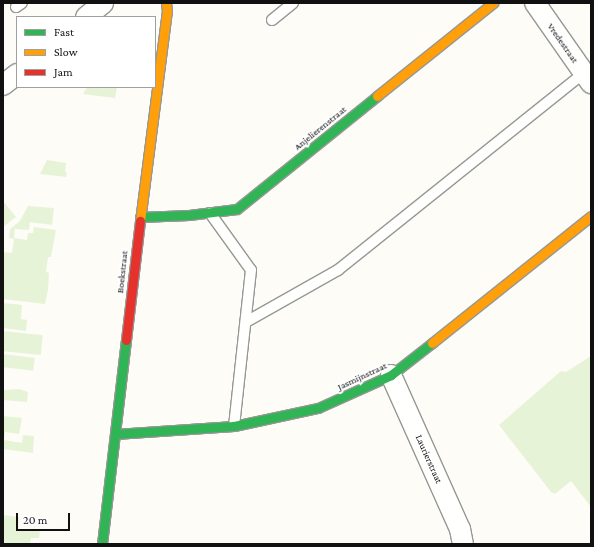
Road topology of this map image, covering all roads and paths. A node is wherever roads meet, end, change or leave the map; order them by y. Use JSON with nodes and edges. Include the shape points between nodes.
{"nodes":[{"id":1,"x":166,"y":3,"type":"edge"},
{"id":2,"x":293,"y":3,"type":"edge"},
{"id":3,"x":493,"y":3,"type":"edge"},
{"id":4,"x":535,"y":3,"type":"edge"},
{"id":5,"x":272,"y":20,"type":"dead end"},
{"id":6,"x":16,"y":75,"type":"edge"},
{"id":7,"x":588,"y":78,"type":"edge"},
{"id":8,"x":3,"y":85,"type":"edge"},
{"id":9,"x":210,"y":212,"type":"junction"},
{"id":10,"x":591,"y":216,"type":"edge"},
{"id":11,"x":140,"y":217,"type":"junction"},
{"id":12,"x":246,"y":322,"type":"junction"},
{"id":13,"x":391,"y":376,"type":"junction"},
{"id":14,"x":234,"y":426,"type":"junction"},
{"id":15,"x":115,"y":434,"type":"junction"},
{"id":16,"x":102,"y":544,"type":"edge"},
{"id":17,"x":464,"y":544,"type":"edge"}],
"edges":[{"from":1,"to":11,"type":"street","name":"Boekstraat"},
{"from":2,"to":5,"type":"lane"},
{"from":3,"to":9,"type":"street","name":"Anjelierenstraat","via":[[237,208]]},
{"from":4,"to":7,"type":"street","name":"Vredestraat"},
{"from":6,"to":8,"type":"street"},
{"from":7,"to":12,"type":"lane","via":[[338,270]]},
{"from":9,"to":11,"type":"street","name":"Anjelierenstraat","via":[[189,216]]},
{"from":9,"to":12,"type":"lane","via":[[251,270]]},
{"from":10,"to":13,"type":"street","name":"Jasmijnstraat"},
{"from":11,"to":15,"type":"street","name":"Boekstraat"},
{"from":12,"to":14,"type":"lane"},
{"from":13,"to":14,"type":"street","name":"Jasmijnstraat","via":[[318,408]]},
{"from":13,"to":17,"type":"street","name":"Laurierstraat","via":[[460,528]]},
{"from":14,"to":15,"type":"street","name":"Jasmijnstraat"},
{"from":15,"to":16,"type":"street","name":"Boekstraat"}]}
